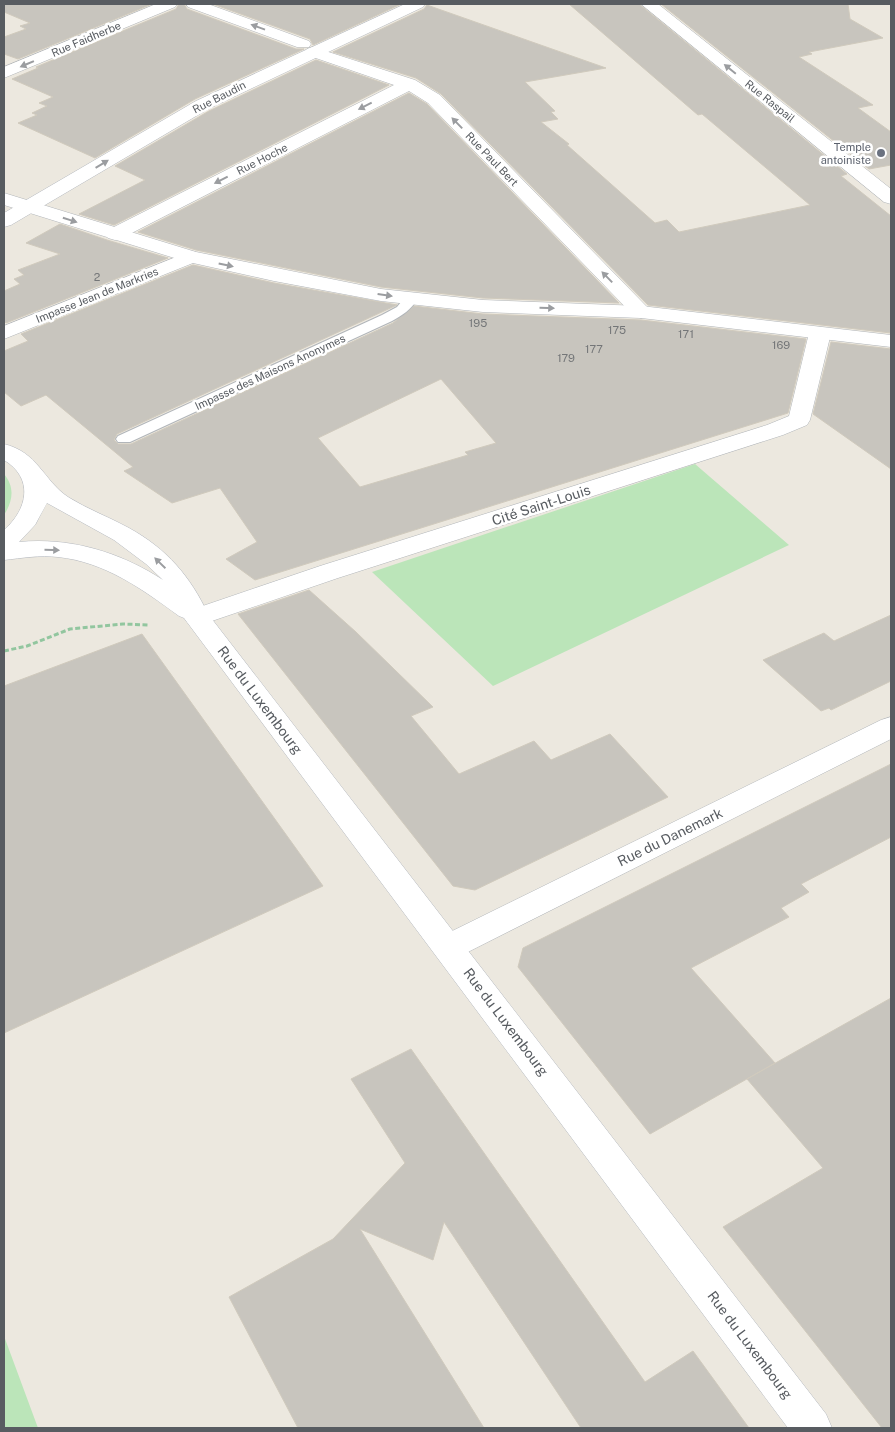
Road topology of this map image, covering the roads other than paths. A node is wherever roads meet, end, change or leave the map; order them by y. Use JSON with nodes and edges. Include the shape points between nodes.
{"nodes":[{"id":1,"x":169,"y":4,"type":"edge"},
{"id":2,"x":194,"y":4,"type":"edge"},
{"id":3,"x":388,"y":4,"type":"edge"},
{"id":4,"x":417,"y":4,"type":"edge"},
{"id":5,"x":650,"y":4,"type":"edge"},
{"id":6,"x":308,"y":48,"type":"junction"},
{"id":7,"x":4,"y":74,"type":"edge"},
{"id":8,"x":409,"y":84,"type":"junction"},
{"id":9,"x":891,"y":198,"type":"edge"},
{"id":10,"x":5,"y":200,"type":"edge"},
{"id":11,"x":30,"y":207,"type":"junction"},
{"id":12,"x":4,"y":221,"type":"edge"},
{"id":13,"x":115,"y":234,"type":"junction"},
{"id":14,"x":191,"y":257,"type":"junction"},
{"id":15,"x":412,"y":299,"type":"junction"},
{"id":16,"x":641,"y":312,"type":"junction"},
{"id":17,"x":4,"y":333,"type":"edge"},
{"id":18,"x":820,"y":333,"type":"junction"},
{"id":19,"x":891,"y":341,"type":"edge"},
{"id":20,"x":124,"y":438,"type":"dead end"},
{"id":21,"x":4,"y":450,"type":"edge"},
{"id":22,"x":32,"y":473,"type":"junction"},
{"id":23,"x":4,"y":542,"type":"edge"},
{"id":24,"x":4,"y":552,"type":"edge"},
{"id":25,"x":197,"y":617,"type":"junction"},
{"id":26,"x":891,"y":727,"type":"edge"},
{"id":27,"x":449,"y":948,"type":"junction"},
{"id":28,"x":812,"y":1428,"type":"edge"}],
"edges":[{"from":1,"to":7,"type":"street","name":"Rue Faidherbe","one_way":true},
{"from":6,"to":2,"type":"street","name":"Rue Paul Bert","one_way":true},
{"from":3,"to":6,"type":"street","name":"Rue Baudin"},
{"from":4,"to":6,"type":"street","name":"Rue Baudin"},
{"from":9,"to":5,"type":"street","name":"Rue Raspail","one_way":true},
{"from":6,"to":8,"type":"street","name":"Rue Paul Bert"},
{"from":6,"to":10,"type":"street","name":"Rue Baudin","via":[[159,114]]},
{"from":11,"to":6,"type":"street","name":"Rue Baudin","one_way":true,"via":[[202,105]]},
{"from":8,"to":13,"type":"street","name":"Rue Hoche","one_way":true},
{"from":16,"to":8,"type":"street","name":"Rue Paul Bert","one_way":true,"via":[[434,99]]},
{"from":10,"to":11,"type":"street"},
{"from":11,"to":12,"type":"street","name":"Rue Baudin"},
{"from":11,"to":13,"type":"street","one_way":true},
{"from":13,"to":14,"type":"street"},
{"from":14,"to":15,"type":"street","one_way":true},
{"from":14,"to":17,"type":"street","name":"Impasse Jean de Markries"},
{"from":15,"to":16,"type":"street","one_way":true,"via":[[483,306]]},
{"from":15,"to":20,"type":"lane","name":"Impasse des Maisons Anonymes","via":[[402,310],[387,318]]},
{"from":16,"to":18,"type":"street"},
{"from":18,"to":19,"type":"street"},
{"from":18,"to":25,"type":"street","name":"Cité Saint-Louis","via":[[799,420]]},
{"from":21,"to":22,"type":"street","name":"Rue du Luxembourg","via":[[19,459]]},
{"from":22,"to":23,"type":"street","via":[[37,486],[36,504],[26,522]]},
{"from":25,"to":22,"type":"street","name":"Rue du Luxembourg","one_way":true,"via":[[184,590],[155,558],[123,535],[58,501]]},
{"from":24,"to":25,"type":"street","name":"Rue du Luxembourg","one_way":true,"via":[[60,550],[98,557],[133,572]]},
{"from":25,"to":27,"type":"street","name":"Rue du Luxembourg"},
{"from":26,"to":27,"type":"street","name":"Rue du Danemark"},
{"from":27,"to":28,"type":"street","name":"Rue du Luxembourg"}]}
